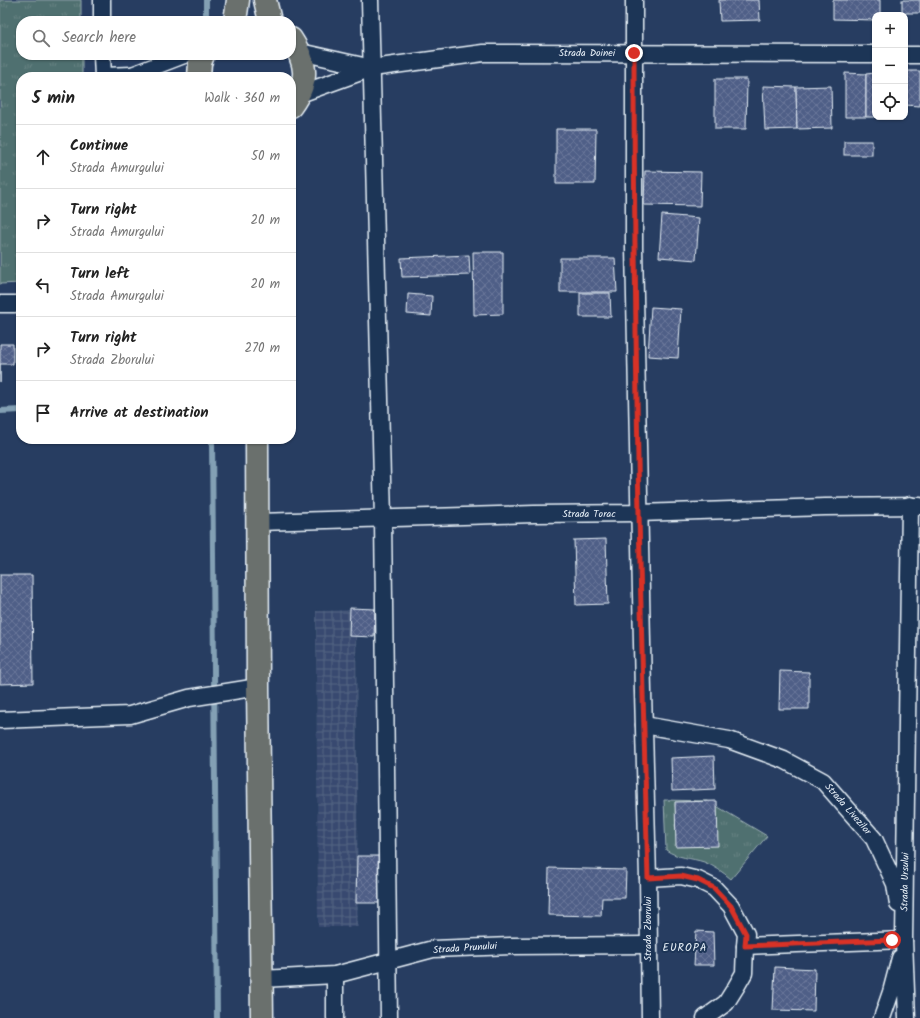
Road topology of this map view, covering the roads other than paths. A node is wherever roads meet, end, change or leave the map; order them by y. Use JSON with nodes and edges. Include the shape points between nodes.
{"nodes":[{"id":1,"x":102,"y":0,"type":"edge"},
{"id":2,"x":238,"y":0,"type":"edge"},
{"id":3,"x":265,"y":0,"type":"edge"},
{"id":4,"x":370,"y":0,"type":"edge"},
{"id":5,"x":634,"y":0,"type":"edge"},
{"id":6,"x":102,"y":16,"type":"edge"},
{"id":7,"x":236,"y":16,"type":"edge"},
{"id":8,"x":269,"y":16,"type":"edge"},
{"id":9,"x":296,"y":46,"type":"edge"},
{"id":10,"x":296,"y":48,"type":"edge"},
{"id":11,"x":634,"y":53,"type":"junction"},
{"id":12,"x":872,"y":54,"type":"edge"},
{"id":13,"x":908,"y":54,"type":"edge"},
{"id":14,"x":920,"y":55,"type":"edge"},
{"id":15,"x":102,"y":60,"type":"edge"},
{"id":16,"x":172,"y":60,"type":"edge"},
{"id":17,"x":201,"y":60,"type":"edge"},
{"id":18,"x":372,"y":68,"type":"junction"},
{"id":19,"x":103,"y":72,"type":"edge"},
{"id":20,"x":144,"y":72,"type":"edge"},
{"id":21,"x":200,"y":72,"type":"edge"},
{"id":22,"x":296,"y":98,"type":"edge"},
{"id":23,"x":296,"y":100,"type":"edge"},
{"id":24,"x":0,"y":304,"type":"edge"},
{"id":25,"x":16,"y":304,"type":"edge"},
{"id":26,"x":257,"y":444,"type":"edge"},
{"id":27,"x":915,"y":505,"type":"edge"},
{"id":28,"x":639,"y":513,"type":"junction"},
{"id":29,"x":383,"y":519,"type":"junction"},
{"id":30,"x":258,"y":522,"type":"junction"},
{"id":31,"x":258,"y":687,"type":"junction"},
{"id":32,"x":0,"y":720,"type":"edge"},
{"id":33,"x":644,"y":725,"type":"junction"},
{"id":34,"x":648,"y":878,"type":"junction"},
{"id":35,"x":904,"y":940,"type":"junction"},
{"id":36,"x":648,"y":945,"type":"junction"},
{"id":37,"x":745,"y":946,"type":"junction"},
{"id":38,"x":388,"y":962,"type":"junction"},
{"id":39,"x":335,"y":975,"type":"junction"},
{"id":40,"x":262,"y":979,"type":"junction"},
{"id":41,"x":262,"y":1018,"type":"edge"},
{"id":42,"x":335,"y":1018,"type":"edge"},
{"id":43,"x":389,"y":1018,"type":"edge"},
{"id":44,"x":650,"y":1018,"type":"edge"},
{"id":45,"x":705,"y":1018,"type":"edge"},
{"id":46,"x":882,"y":1018,"type":"edge"},
{"id":47,"x":907,"y":1018,"type":"edge"}],
"edges":[{"from":1,"to":6,"type":"street"},
{"from":2,"to":7,"type":"main road"},
{"from":3,"to":8,"type":"main road"},
{"from":4,"to":18,"type":"street"},
{"from":5,"to":11,"type":"street","name":"Strada Zborului"},
{"from":9,"to":18,"type":"street","name":"Strada Doinei"},
{"from":10,"to":22,"type":"main road","via":[[304,66],[304,80]]},
{"from":11,"to":12,"type":"street","name":"Strada Doinei"},
{"from":11,"to":18,"type":"street","name":"Strada Doinei","via":[[483,52]]},
{"from":11,"to":28,"type":"street","name":"Strada Zborului","via":[[634,247]]},
{"from":13,"to":14,"type":"street"},
{"from":15,"to":19,"type":"street"},
{"from":16,"to":20,"type":"street"},
{"from":17,"to":21,"type":"main road"},
{"from":18,"to":23,"type":"street","name":"Strada Doinei"},
{"from":18,"to":29,"type":"street"},
{"from":24,"to":25,"type":"street"},
{"from":26,"to":30,"type":"main road"},
{"from":27,"to":28,"type":"street","name":"Strada Torac"},
{"from":27,"to":35,"type":"street","name":"Strada Ursului"},
{"from":28,"to":29,"type":"street","name":"Strada Torac"},
{"from":28,"to":33,"type":"street","name":"Strada Zborului"},
{"from":29,"to":30,"type":"street","name":"Strada Torac"},
{"from":29,"to":38,"type":"street"},
{"from":30,"to":31,"type":"main road"},
{"from":31,"to":32,"type":"street","via":[[188,698],[130,715]]},
{"from":31,"to":40,"type":"main road"},
{"from":33,"to":34,"type":"street","name":"Strada Zborului"},
{"from":33,"to":35,"type":"street","name":"Strada Livezilor","via":[[729,740],[784,760],[823,781],[874,839],[895,884]]},
{"from":34,"to":36,"type":"street","name":"Strada Zborului"},
{"from":34,"to":37,"type":"street","via":[[681,876],[698,880],[714,888],[731,906],[746,934]]},
{"from":35,"to":37,"type":"street"},
{"from":35,"to":46,"type":"street","name":"Strada Livezilor"},
{"from":35,"to":47,"type":"street","name":"Strada Ursului"},
{"from":36,"to":38,"type":"street","name":"Strada Prunului","via":[[511,946],[433,950]]},
{"from":36,"to":44,"type":"street","name":"Strada Zborului"},
{"from":37,"to":45,"type":"street","via":[[744,973],[726,1003]]},
{"from":38,"to":39,"type":"street","name":"Strada Prunului"},
{"from":38,"to":43,"type":"street"},
{"from":39,"to":40,"type":"street","name":"Strada Prunului"},
{"from":39,"to":42,"type":"street"},
{"from":40,"to":41,"type":"main road"}]}
